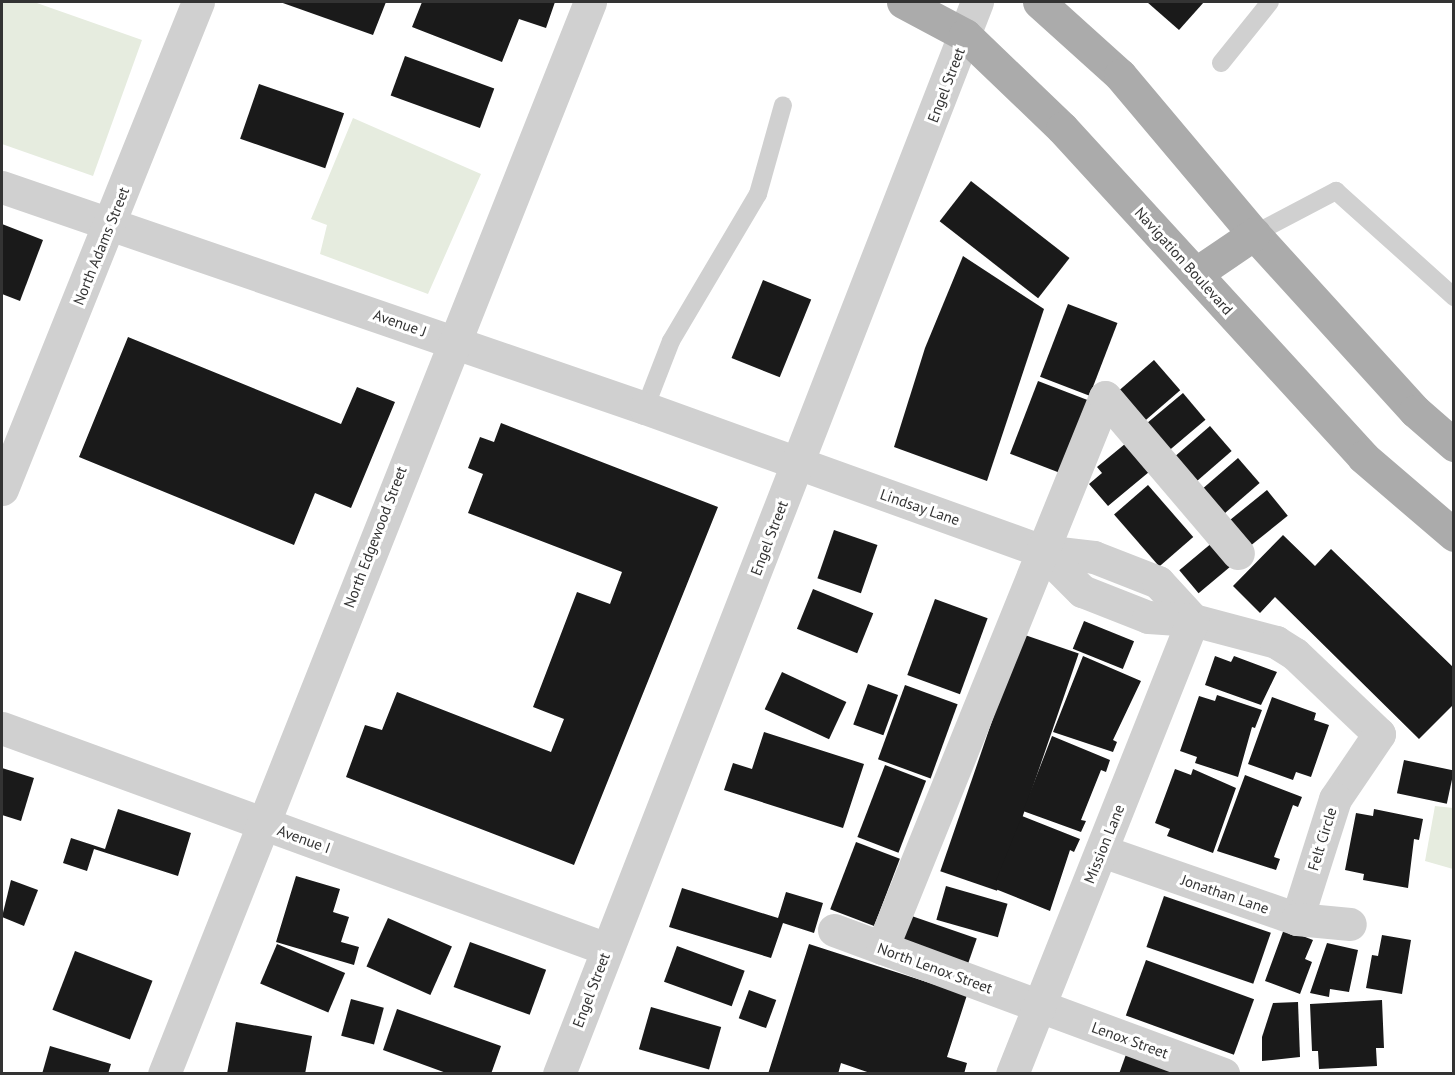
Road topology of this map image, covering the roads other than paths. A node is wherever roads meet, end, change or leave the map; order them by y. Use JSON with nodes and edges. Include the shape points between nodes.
{"nodes":[{"id":1,"x":198,"y":2,"type":"edge"},
{"id":2,"x":590,"y":2,"type":"edge"},
{"id":3,"x":903,"y":2,"type":"edge"},
{"id":4,"x":977,"y":2,"type":"edge"},
{"id":5,"x":1039,"y":2,"type":"edge"},
{"id":6,"x":1270,"y":2,"type":"edge"},
{"id":7,"x":965,"y":35,"type":"junction"},
{"id":8,"x":1221,"y":63,"type":"dead end"},
{"id":9,"x":783,"y":105,"type":"dead end"},
{"id":10,"x":2,"y":187,"type":"edge"},
{"id":11,"x":109,"y":225,"type":"junction"},
{"id":12,"x":1254,"y":234,"type":"junction"},
{"id":13,"x":1198,"y":272,"type":"junction"},
{"id":14,"x":1454,"y":297,"type":"edge"},
{"id":15,"x":453,"y":341,"type":"junction"},
{"id":16,"x":645,"y":408,"type":"junction"},
{"id":17,"x":1454,"y":445,"type":"edge"},
{"id":18,"x":797,"y":465,"type":"junction"},
{"id":19,"x":2,"y":489,"type":"edge"},
{"id":20,"x":1454,"y":535,"type":"edge"},
{"id":21,"x":1042,"y":551,"type":"junction"},
{"id":22,"x":1238,"y":553,"type":"dead end"},
{"id":23,"x":1193,"y":620,"type":"junction"},
{"id":24,"x":2,"y":728,"type":"edge"},
{"id":25,"x":1379,"y":734,"type":"joint"},
{"id":26,"x":262,"y":824,"type":"junction"},
{"id":27,"x":1102,"y":851,"type":"junction"},
{"id":28,"x":1297,"y":919,"type":"junction"},
{"id":29,"x":1350,"y":924,"type":"dead end"},
{"id":30,"x":834,"y":930,"type":"dead end"},
{"id":31,"x":882,"y":948,"type":"junction"},
{"id":32,"x":607,"y":949,"type":"junction"},
{"id":33,"x":1037,"y":1006,"type":"junction"},
{"id":34,"x":1014,"y":1070,"type":"edge"},
{"id":35,"x":164,"y":1074,"type":"edge"},
{"id":36,"x":559,"y":1074,"type":"edge"},
{"id":37,"x":1223,"y":1074,"type":"edge"}],
"edges":[{"from":1,"to":11,"type":"street","name":"North Adams Street"},
{"from":2,"to":15,"type":"street","name":"North Edgewood Street"},
{"from":3,"to":7,"type":"main road","name":"Navigation Boulevard"},
{"from":4,"to":7,"type":"street","name":"Engel Street"},
{"from":5,"to":12,"type":"main road","via":[[1120,75]]},
{"from":6,"to":8,"type":"lane"},
{"from":7,"to":13,"type":"main road","name":"Navigation Boulevard","via":[[1062,128]]},
{"from":7,"to":18,"type":"street","name":"Engel Street"},
{"from":9,"to":16,"type":"lane","via":[[758,194],[671,341]]},
{"from":10,"to":11,"type":"street","name":"Avenue J"},
{"from":11,"to":15,"type":"street","name":"Avenue J"},
{"from":11,"to":19,"type":"street","name":"North Adams Street"},
{"from":12,"to":13,"type":"main road"},
{"from":12,"to":14,"type":"lane","via":[[1336,191]]},
{"from":12,"to":17,"type":"main road","via":[[1415,411]]},
{"from":13,"to":20,"type":"main road","name":"Navigation Boulevard","via":[[1250,338],[1363,457]]},
{"from":15,"to":16,"type":"street","name":"Avenue J"},
{"from":15,"to":26,"type":"street","name":"North Edgewood Street"},
{"from":16,"to":18,"type":"street","name":"Avenue J"},
{"from":18,"to":21,"type":"street","name":"Lindsay Lane"},
{"from":18,"to":32,"type":"street","name":"Engel Street"},
{"from":21,"to":22,"type":"street","via":[[1105,397]]},
{"from":21,"to":23,"type":"street","name":"Lindsay Lane","via":[[1082,591],[1148,617]]},
{"from":21,"to":31,"type":"street"},
{"from":23,"to":25,"type":"street","name":"Lindsay Lane","via":[[1247,631],[1295,654]]},
{"from":23,"to":27,"type":"street","name":"Mission Lane"},
{"from":24,"to":26,"type":"street","name":"Avenue I"},
{"from":25,"to":28,"type":"street","name":"Felt Circle","via":[[1335,799]]},
{"from":26,"to":32,"type":"street","name":"Avenue I"},
{"from":26,"to":35,"type":"street","name":"North Edgewood Street"},
{"from":27,"to":28,"type":"street","name":"Jonathan Lane"},
{"from":27,"to":33,"type":"street","name":"Mission Lane"},
{"from":28,"to":29,"type":"street","name":"Jonathan Lane"},
{"from":30,"to":31,"type":"street","name":"North Lenox Street"},
{"from":31,"to":33,"type":"street","name":"North Lenox Street"},
{"from":32,"to":36,"type":"street","name":"Engel Street"},
{"from":33,"to":34,"type":"street","name":"Mission Lane"},
{"from":33,"to":37,"type":"street","name":"Lenox Street"}]}
